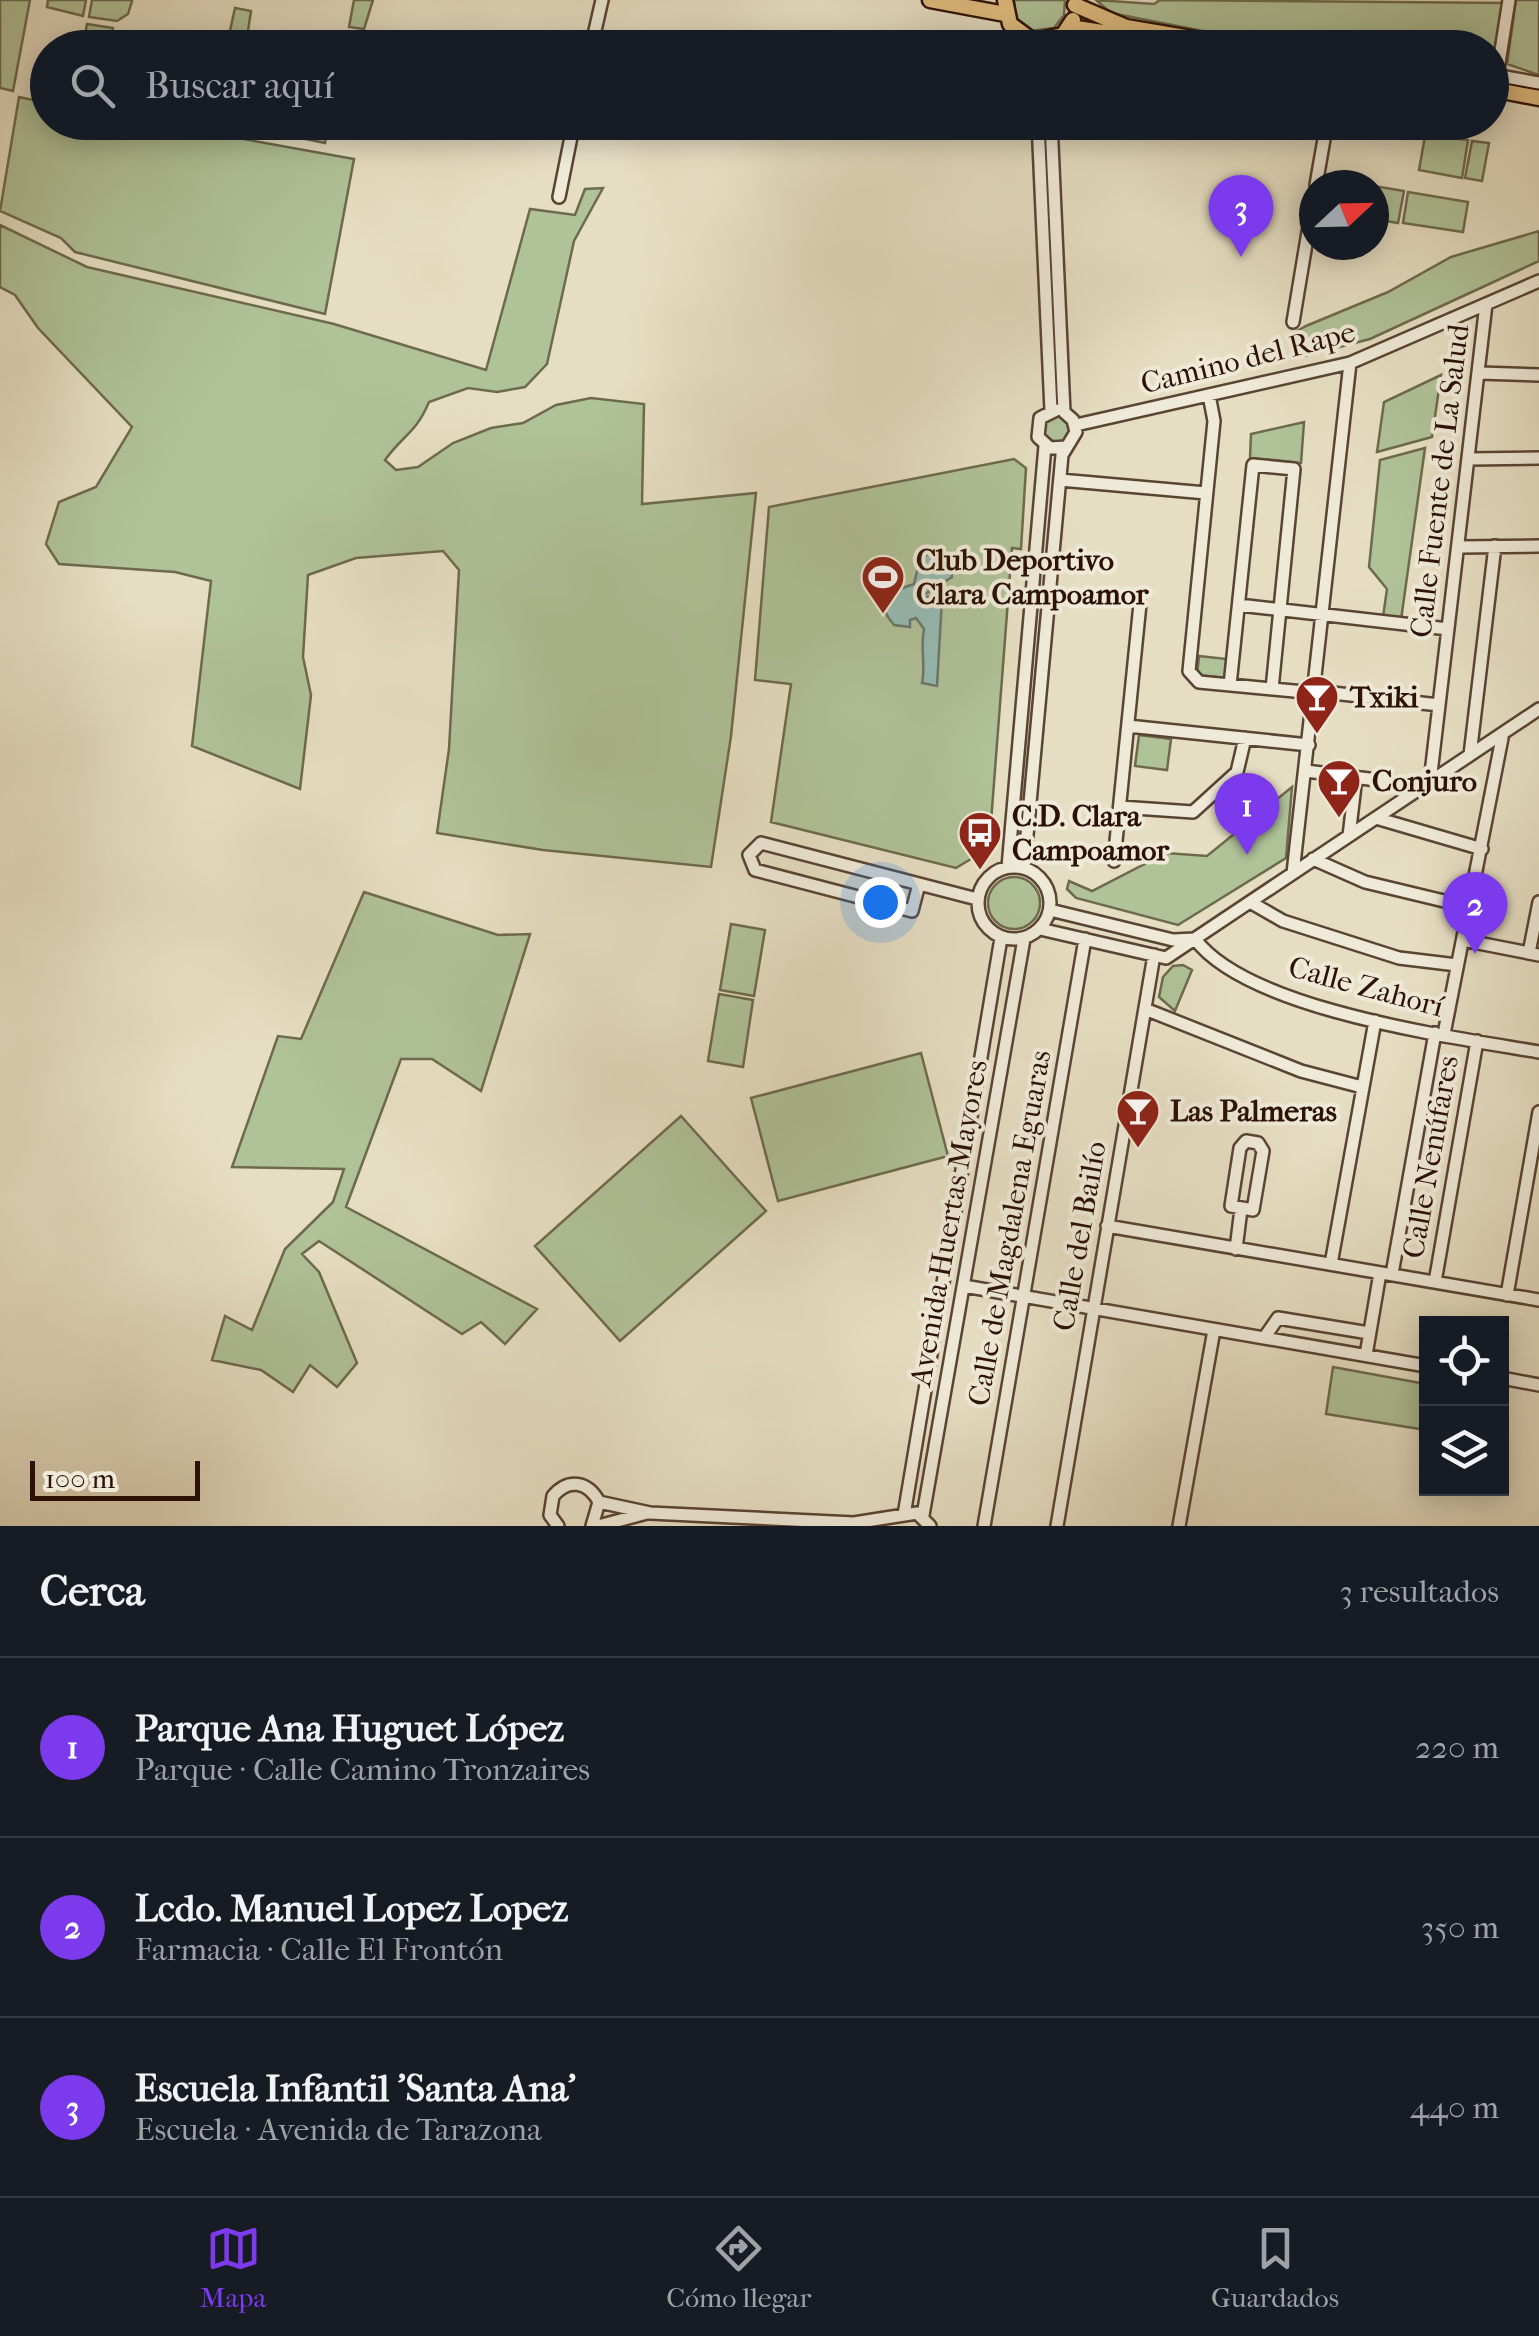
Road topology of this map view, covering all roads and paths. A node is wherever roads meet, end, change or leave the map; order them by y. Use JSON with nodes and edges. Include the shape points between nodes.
{"nodes":[{"id":1,"x":602,"y":0,"type":"edge"},
{"id":2,"x":930,"y":0,"type":"edge"},
{"id":3,"x":1509,"y":0,"type":"edge"},
{"id":4,"x":1075,"y":3,"type":"edge"},
{"id":5,"x":1005,"y":7,"type":"edge"},
{"id":6,"x":1070,"y":27,"type":"junction"},
{"id":7,"x":595,"y":30,"type":"edge"},
{"id":8,"x":1019,"y":30,"type":"edge"},
{"id":9,"x":1067,"y":30,"type":"edge"},
{"id":10,"x":1089,"y":30,"type":"edge"},
{"id":11,"x":1144,"y":30,"type":"edge"},
{"id":12,"x":1503,"y":30,"type":"edge"},
{"id":13,"x":1509,"y":81,"type":"edge"},
{"id":14,"x":1539,"y":84,"type":"edge"},
{"id":15,"x":1509,"y":86,"type":"edge"},
{"id":16,"x":1539,"y":98,"type":"edge"},
{"id":17,"x":1509,"y":102,"type":"edge"},
{"id":18,"x":1539,"y":107,"type":"edge"},
{"id":19,"x":570,"y":140,"type":"edge"},
{"id":20,"x":1039,"y":140,"type":"edge"},
{"id":21,"x":1051,"y":140,"type":"edge"},
{"id":22,"x":1324,"y":140,"type":"edge"},
{"id":23,"x":1319,"y":170,"type":"edge"},
{"id":24,"x":559,"y":197,"type":"dead end"},
{"id":25,"x":1303,"y":260,"type":"edge"},
{"id":26,"x":1539,"y":281,"type":"edge"},
{"id":27,"x":1486,"y":304,"type":"junction"},
{"id":28,"x":1293,"y":322,"type":"dead end"},
{"id":29,"x":1350,"y":363,"type":"junction"},
{"id":30,"x":1480,"y":373,"type":"junction"},
{"id":31,"x":1539,"y":375,"type":"edge"},
{"id":32,"x":1209,"y":395,"type":"junction"},
{"id":33,"x":1058,"y":411,"type":"junction"},
{"id":34,"x":1076,"y":426,"type":"junction"},
{"id":35,"x":1046,"y":446,"type":"junction"},
{"id":36,"x":1066,"y":447,"type":"junction"},
{"id":37,"x":1539,"y":458,"type":"edge"},
{"id":38,"x":1469,"y":459,"type":"junction"},
{"id":39,"x":1060,"y":480,"type":"junction"},
{"id":40,"x":1206,"y":493,"type":"junction"},
{"id":41,"x":1495,"y":546,"type":"junction"},
{"id":42,"x":1539,"y":546,"type":"edge"},
{"id":43,"x":1459,"y":547,"type":"junction"},
{"id":44,"x":1140,"y":604,"type":"dead end"},
{"id":45,"x":1239,"y":605,"type":"junction"},
{"id":46,"x":1280,"y":610,"type":"junction"},
{"id":47,"x":1324,"y":615,"type":"junction"},
{"id":48,"x":1448,"y":629,"type":"junction"},
{"id":49,"x":1230,"y":685,"type":"junction"},
{"id":50,"x":1272,"y":689,"type":"junction"},
{"id":51,"x":1315,"y":692,"type":"junction"},
{"id":52,"x":1439,"y":706,"type":"junction"},
{"id":53,"x":1539,"y":709,"type":"edge"},
{"id":54,"x":1128,"y":726,"type":"junction"},
{"id":55,"x":1503,"y":733,"type":"junction"},
{"id":56,"x":1246,"y":738,"type":"junction"},
{"id":57,"x":1309,"y":745,"type":"junction"},
{"id":58,"x":1470,"y":755,"type":"junction"},
{"id":59,"x":1306,"y":771,"type":"junction"},
{"id":60,"x":1356,"y":777,"type":"junction"},
{"id":61,"x":1427,"y":784,"type":"junction"},
{"id":62,"x":1120,"y":808,"type":"junction"},
{"id":63,"x":1376,"y":818,"type":"junction"},
{"id":64,"x":1349,"y":836,"type":"junction"},
{"id":65,"x":1482,"y":849,"type":"junction"},
{"id":66,"x":1313,"y":860,"type":"junction"},
{"id":67,"x":1114,"y":861,"type":"dead end"},
{"id":68,"x":1008,"y":867,"type":"junction"},
{"id":69,"x":1024,"y":868,"type":"junction"},
{"id":70,"x":1294,"y":873,"type":"junction"},
{"id":71,"x":919,"y":884,"type":"junction"},
{"id":72,"x":977,"y":899,"type":"junction"},
{"id":73,"x":1250,"y":902,"type":"junction"},
{"id":74,"x":1539,"y":902,"type":"edge"},
{"id":75,"x":1470,"y":908,"type":"junction"},
{"id":76,"x":1050,"y":910,"type":"junction"},
{"id":77,"x":1040,"y":930,"type":"junction"},
{"id":78,"x":1002,"y":938,"type":"junction"},
{"id":79,"x":1024,"y":939,"type":"junction"},
{"id":80,"x":1085,"y":939,"type":"junction"},
{"id":81,"x":1194,"y":939,"type":"junction"},
{"id":82,"x":1462,"y":940,"type":"junction"},
{"id":83,"x":1534,"y":954,"type":"edge"},
{"id":84,"x":1154,"y":955,"type":"junction"},
{"id":85,"x":1457,"y":966,"type":"junction"},
{"id":86,"x":1144,"y":1009,"type":"junction"},
{"id":87,"x":1375,"y":1021,"type":"junction"},
{"id":88,"x":1439,"y":1033,"type":"junction"},
{"id":89,"x":1476,"y":1041,"type":"junction"},
{"id":90,"x":1539,"y":1052,"type":"edge"},
{"id":91,"x":1362,"y":1087,"type":"junction"},
{"id":92,"x":1539,"y":1112,"type":"edge"},
{"id":93,"x":1241,"y":1208,"type":"junction"},
{"id":94,"x":1107,"y":1226,"type":"junction"},
{"id":95,"x":1236,"y":1249,"type":"junction"},
{"id":96,"x":1331,"y":1264,"type":"junction"},
{"id":97,"x":1386,"y":1273,"type":"junction"},
{"id":98,"x":1435,"y":1282,"type":"junction"},
{"id":99,"x":964,"y":1286,"type":"junction"},
{"id":100,"x":1508,"y":1294,"type":"junction"},
{"id":101,"x":1024,"y":1297,"type":"junction"},
{"id":102,"x":1539,"y":1300,"type":"edge"},
{"id":103,"x":1093,"y":1308,"type":"junction"},
{"id":104,"x":1214,"y":1330,"type":"junction"},
{"id":105,"x":1369,"y":1333,"type":"junction"},
{"id":106,"x":1264,"y":1338,"type":"junction"},
{"id":107,"x":1366,"y":1355,"type":"junction"},
{"id":108,"x":1419,"y":1365,"type":"edge"},
{"id":109,"x":1509,"y":1379,"type":"edge"},
{"id":110,"x":1539,"y":1385,"type":"edge"},
{"id":111,"x":598,"y":1502,"type":"junction"},
{"id":112,"x":650,"y":1513,"type":"junction"},
{"id":113,"x":900,"y":1520,"type":"edge"},
{"id":114,"x":926,"y":1521,"type":"edge"},
{"id":115,"x":856,"y":1525,"type":"edge"},
{"id":116,"x":558,"y":1526,"type":"edge"},
{"id":117,"x":595,"y":1526,"type":"edge"},
{"id":118,"x":984,"y":1526,"type":"edge"},
{"id":119,"x":1057,"y":1526,"type":"edge"},
{"id":120,"x":1179,"y":1526,"type":"edge"}],
"edges":[{"from":1,"to":7,"type":"street"},
{"from":2,"to":5,"type":"main road"},
{"from":3,"to":12,"type":"street"},
{"from":4,"to":6,"type":"main road"},
{"from":4,"to":11,"type":"main road"},
{"from":5,"to":8,"type":"main road"},
{"from":6,"to":9,"type":"main road"},
{"from":6,"to":10,"type":"main road"},
{"from":13,"to":14,"type":"street"},
{"from":15,"to":16,"type":"main road"},
{"from":17,"to":18,"type":"main road"},
{"from":19,"to":24,"type":"street"},
{"from":20,"to":33,"type":"street"},
{"from":21,"to":33,"type":"street"},
{"from":22,"to":23,"type":"street"},
{"from":25,"to":28,"type":"street"},
{"from":26,"to":27,"type":"street","name":"Camino del Rape"},
{"from":27,"to":29,"type":"street","name":"Camino del Rape"},
{"from":27,"to":30,"type":"street","name":"Calle Fuente de La Salud"},
{"from":29,"to":32,"type":"street","name":"Camino del Rape"},
{"from":29,"to":47,"type":"street"},
{"from":30,"to":31,"type":"street"},
{"from":30,"to":38,"type":"street","name":"Calle Fuente de La Salud"},
{"from":32,"to":34,"type":"street","name":"Camino del Rape"},
{"from":32,"to":40,"type":"street","via":[[1214,421]]},
{"from":33,"to":34,"type":"street"},
{"from":33,"to":35,"type":"street","via":[[1038,424]]},
{"from":34,"to":36,"type":"street"},
{"from":35,"to":36,"type":"street"},
{"from":35,"to":68,"type":"street"},
{"from":36,"to":39,"type":"street"},
{"from":37,"to":38,"type":"street"},
{"from":38,"to":43,"type":"street","name":"Calle Fuente de La Salud"},
{"from":39,"to":40,"type":"street"},
{"from":39,"to":69,"type":"street"},
{"from":40,"to":49,"type":"street","via":[[1189,671],[1193,679]]},
{"from":41,"to":42,"type":"street"},
{"from":41,"to":43,"type":"street"},
{"from":41,"to":58,"type":"street"},
{"from":43,"to":48,"type":"street","name":"Calle Fuente de La Salud"},
{"from":44,"to":54,"type":"street"},
{"from":45,"to":46,"type":"street"},
{"from":45,"to":46,"type":"street","via":[[1253,465],[1294,469]]},
{"from":45,"to":49,"type":"street"},
{"from":46,"to":47,"type":"street"},
{"from":46,"to":50,"type":"street"},
{"from":47,"to":48,"type":"street"},
{"from":47,"to":51,"type":"street"},
{"from":48,"to":52,"type":"street","name":"Calle Fuente de La Salud"},
{"from":49,"to":50,"type":"street"},
{"from":50,"to":51,"type":"street"},
{"from":51,"to":52,"type":"street"},
{"from":51,"to":57,"type":"street"},
{"from":52,"to":61,"type":"street","name":"Calle Fuente de La Salud"},
{"from":53,"to":55,"type":"street"},
{"from":54,"to":56,"type":"street"},
{"from":54,"to":62,"type":"street"},
{"from":55,"to":58,"type":"street"},
{"from":55,"to":65,"type":"street"},
{"from":56,"to":57,"type":"street"},
{"from":56,"to":62,"type":"street","via":[[1237,772],[1192,812]]},
{"from":57,"to":59,"type":"street"},
{"from":58,"to":61,"type":"street"},
{"from":59,"to":60,"type":"street"},
{"from":59,"to":70,"type":"street"},
{"from":60,"to":61,"type":"street"},
{"from":60,"to":64,"type":"street"},
{"from":61,"to":63,"type":"street"},
{"from":62,"to":67,"type":"street"},
{"from":63,"to":64,"type":"street"},
{"from":63,"to":65,"type":"street"},
{"from":64,"to":66,"type":"street"},
{"from":65,"to":75,"type":"street"},
{"from":66,"to":70,"type":"street"},
{"from":66,"to":75,"type":"street","via":[[1365,882]]},
{"from":68,"to":69,"type":"street"},
{"from":68,"to":72,"type":"street","via":[[987,878]]},
{"from":69,"to":76,"type":"street","via":[[1047,889]]},
{"from":70,"to":73,"type":"street"},
{"from":71,"to":71,"type":"street","via":[[761,843],[749,854],[755,870],[912,911]]},
{"from":71,"to":72,"type":"street"},
{"from":72,"to":78,"type":"street","via":[[982,923]]},
{"from":73,"to":81,"type":"street"},
{"from":73,"to":85,"type":"street","via":[[1283,921],[1399,958]]},
{"from":74,"to":83,"type":"street"},
{"from":75,"to":82,"type":"street"},
{"from":76,"to":77,"type":"street"},
{"from":76,"to":81,"type":"street","via":[[1173,940]]},
{"from":77,"to":79,"type":"street"},
{"from":77,"to":80,"type":"street"},
{"from":78,"to":79,"type":"street"},
{"from":78,"to":113,"type":"street","name":"Avenida Huertas Mayores"},
{"from":79,"to":99,"type":"street","name":"Avenida Huertas Mayores"},
{"from":80,"to":84,"type":"street"},
{"from":80,"to":101,"type":"street","name":"Calle de Magdalena Eguaras"},
{"from":81,"to":84,"type":"street","via":[[1166,958]]},
{"from":81,"to":87,"type":"street","name":"Calle Zahorí","via":[[1234,974]]},
{"from":82,"to":83,"type":"street"},
{"from":82,"to":85,"type":"street"},
{"from":84,"to":86,"type":"street","name":"Calle del Bailío"},
{"from":85,"to":88,"type":"street"},
{"from":86,"to":91,"type":"street","via":[[1301,1071]]},
{"from":86,"to":94,"type":"street","name":"Calle del Bailío"},
{"from":87,"to":88,"type":"street","name":"Calle Zahorí"},
{"from":87,"to":91,"type":"street"},
{"from":88,"to":89,"type":"street","name":"Calle Zahorí"},
{"from":88,"to":97,"type":"street"},
{"from":89,"to":90,"type":"street","name":"Calle Zahorí"},
{"from":89,"to":98,"type":"street","name":"Calle Nenúfares"},
{"from":91,"to":96,"type":"street"},
{"from":92,"to":100,"type":"street"},
{"from":93,"to":93,"type":"street","via":[[1253,1210],[1262,1151],[1254,1141],[1240,1148],[1230,1206]]},
{"from":93,"to":95,"type":"street"},
{"from":94,"to":95,"type":"street"},
{"from":94,"to":103,"type":"street","name":"Calle del Bailío"},
{"from":95,"to":96,"type":"street"},
{"from":96,"to":97,"type":"street"},
{"from":97,"to":98,"type":"street"},
{"from":97,"to":105,"type":"street"},
{"from":98,"to":100,"type":"street"},
{"from":99,"to":101,"type":"street"},
{"from":99,"to":114,"type":"street","name":"Avenida Huertas Mayores"},
{"from":100,"to":102,"type":"street"},
{"from":101,"to":103,"type":"street"},
{"from":101,"to":118,"type":"street","name":"Calle de Magdalena Eguaras"},
{"from":103,"to":104,"type":"street"},
{"from":103,"to":119,"type":"street","name":"Calle del Bailío"},
{"from":104,"to":106,"type":"street"},
{"from":104,"to":120,"type":"street"},
{"from":105,"to":106,"type":"street","via":[[1278,1318]]},
{"from":105,"to":107,"type":"street"},
{"from":106,"to":107,"type":"street"},
{"from":107,"to":108,"type":"street"},
{"from":109,"to":110,"type":"street"},
{"from":111,"to":112,"type":"street"},
{"from":111,"to":116,"type":"street","via":[[587,1487],[559,1488],[550,1505]]},
{"from":111,"to":117,"type":"street"},
{"from":112,"to":115,"type":"street"},
{"from":112,"to":117,"type":"street"},
{"from":113,"to":114,"type":"street"},
{"from":113,"to":115,"type":"street"}]}
